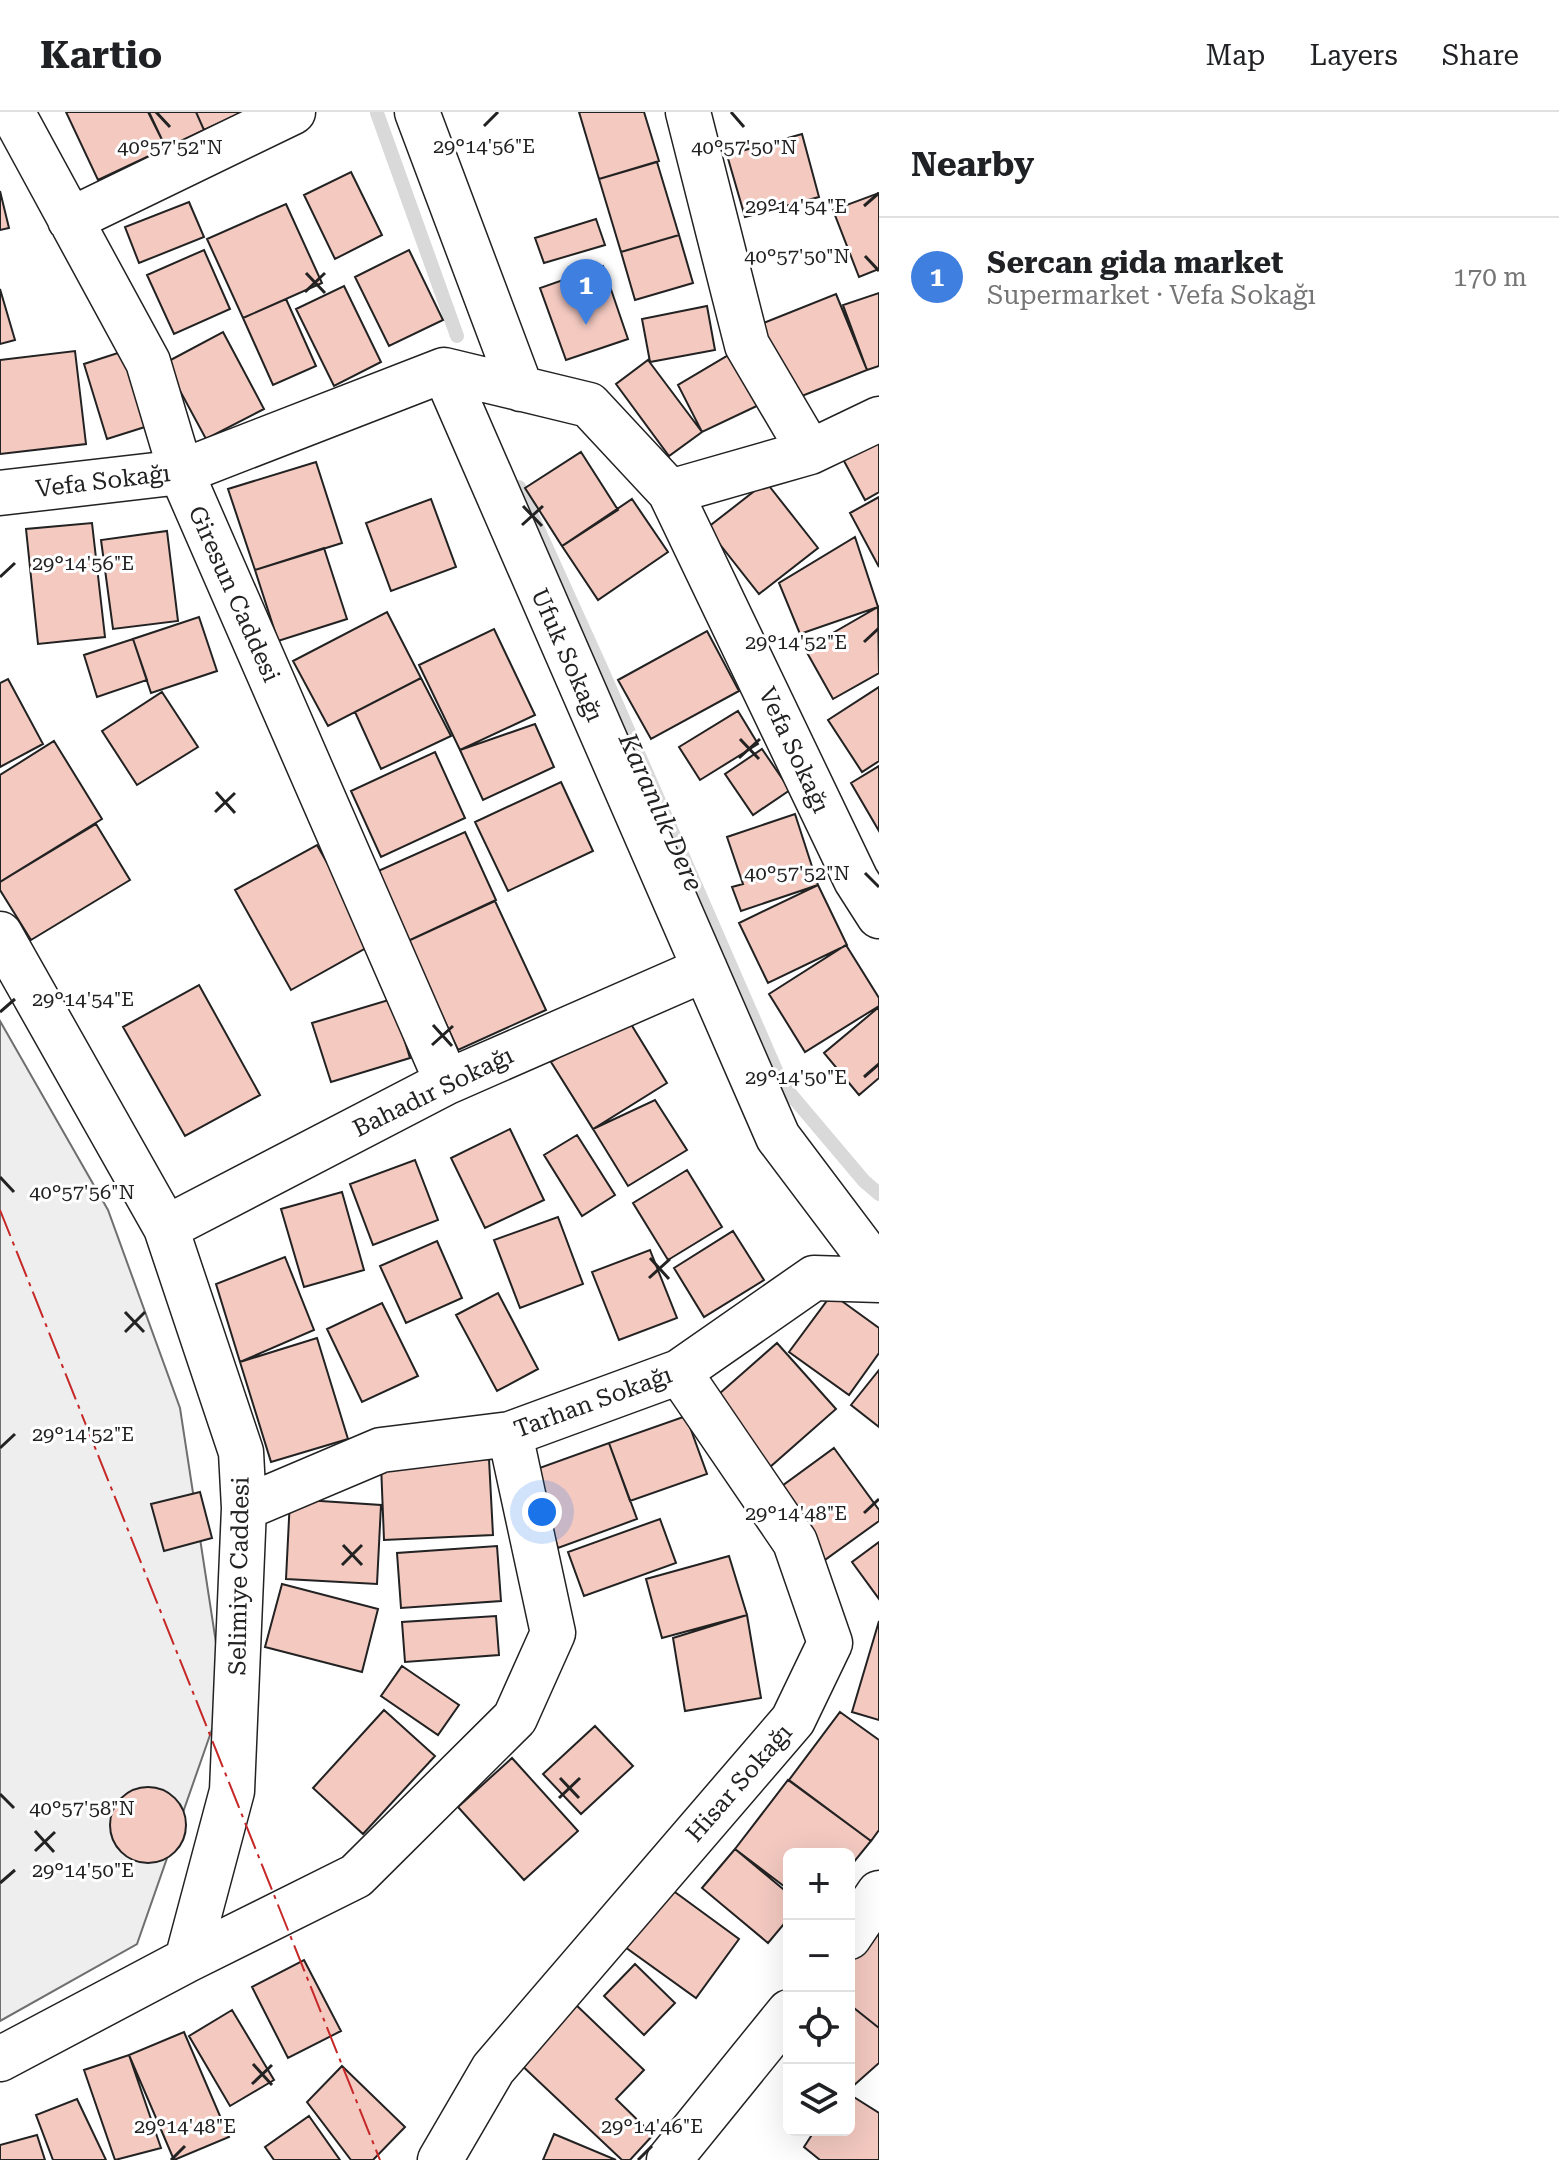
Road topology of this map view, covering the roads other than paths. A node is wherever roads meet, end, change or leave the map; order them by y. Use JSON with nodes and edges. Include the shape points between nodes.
{"nodes":[{"id":1,"x":12,"y":112,"type":"edge"},
{"id":2,"x":293,"y":112,"type":"edge"},
{"id":3,"x":417,"y":112,"type":"edge"},
{"id":4,"x":688,"y":112,"type":"edge"},
{"id":5,"x":70,"y":220,"type":"junction"},
{"id":6,"x":444,"y":370,"type":"junction"},
{"id":7,"x":521,"y":389,"type":"junction"},
{"id":8,"x":879,"y":419,"type":"edge"},
{"id":9,"x":810,"y":452,"type":"junction"},
{"id":10,"x":181,"y":472,"type":"junction"},
{"id":11,"x":670,"y":492,"type":"junction"},
{"id":12,"x":0,"y":493,"type":"edge"},
{"id":13,"x":879,"y":916,"type":"edge"},
{"id":14,"x":0,"y":934,"type":"edge"},
{"id":15,"x":705,"y":969,"type":"junction"},
{"id":16,"x":447,"y":1082,"type":"junction"},
{"id":17,"x":166,"y":1228,"type":"junction"},
{"id":18,"x":879,"y":1271,"type":"edge"},
{"id":19,"x":879,"y":1280,"type":"edge"},
{"id":20,"x":679,"y":1372,"type":"junction"},
{"id":21,"x":510,"y":1434,"type":"junction"},
{"id":22,"x":244,"y":1508,"type":"junction"},
{"id":23,"x":879,"y":1893,"type":"edge"},
{"id":24,"x":855,"y":1928,"type":"edge"},
{"id":25,"x":187,"y":1960,"type":"junction"},
{"id":26,"x":783,"y":2019,"type":"edge"},
{"id":27,"x":0,"y":2059,"type":"edge"},
{"id":28,"x":440,"y":2160,"type":"edge"},
{"id":29,"x":669,"y":2160,"type":"edge"}],
"edges":[{"from":1,"to":5,"type":"street","name":"Giresun Caddesi"},
{"from":2,"to":5,"type":"street"},
{"from":3,"to":7,"type":"street"},
{"from":4,"to":9,"type":"street","via":[[747,345]]},
{"from":5,"to":10,"type":"street","name":"Giresun Caddesi","via":[[148,362]]},
{"from":6,"to":7,"type":"street","name":"Vefa Sokağı"},
{"from":6,"to":10,"type":"street","name":"Vefa Sokağı"},
{"from":6,"to":15,"type":"street","name":"Ufuk Sokağı"},
{"from":7,"to":11,"type":"street","name":"Vefa Sokağı","via":[[589,405]]},
{"from":8,"to":9,"type":"street"},
{"from":9,"to":11,"type":"street"},
{"from":10,"to":12,"type":"street","name":"Vefa Sokağı"},
{"from":10,"to":16,"type":"street","name":"Giresun Caddesi"},
{"from":11,"to":13,"type":"street","name":"Vefa Sokağı","via":[[856,880]]},
{"from":14,"to":17,"type":"street","name":"Selimiye Caddesi"},
{"from":15,"to":16,"type":"street","name":"Bahadır Sokağı"},
{"from":15,"to":18,"type":"street","name":"Ufuk Sokağı","via":[[778,1137]]},
{"from":16,"to":17,"type":"street","name":"Bahadır Sokağı"},
{"from":17,"to":22,"type":"street","name":"Selimiye Caddesi","via":[[241,1452]]},
{"from":19,"to":20,"type":"street","name":"Tarhan Sokağı","via":[[814,1278]]},
{"from":20,"to":21,"type":"street","name":"Tarhan Sokağı"},
{"from":20,"to":28,"type":"street","name":"Hisar Sokağı","via":[[795,1542],[830,1643],[793,1720],[493,2069]]},
{"from":21,"to":22,"type":"street","name":"Tarhan Sokağı","via":[[381,1450]]},
{"from":21,"to":25,"type":"street","via":[[553,1633],[515,1718],[356,1876]]},
{"from":22,"to":25,"type":"street","name":"Selimiye Caddesi","via":[[232,1791]]},
{"from":23,"to":24,"type":"street"},
{"from":25,"to":27,"type":"street"},
{"from":26,"to":29,"type":"street"}]}
